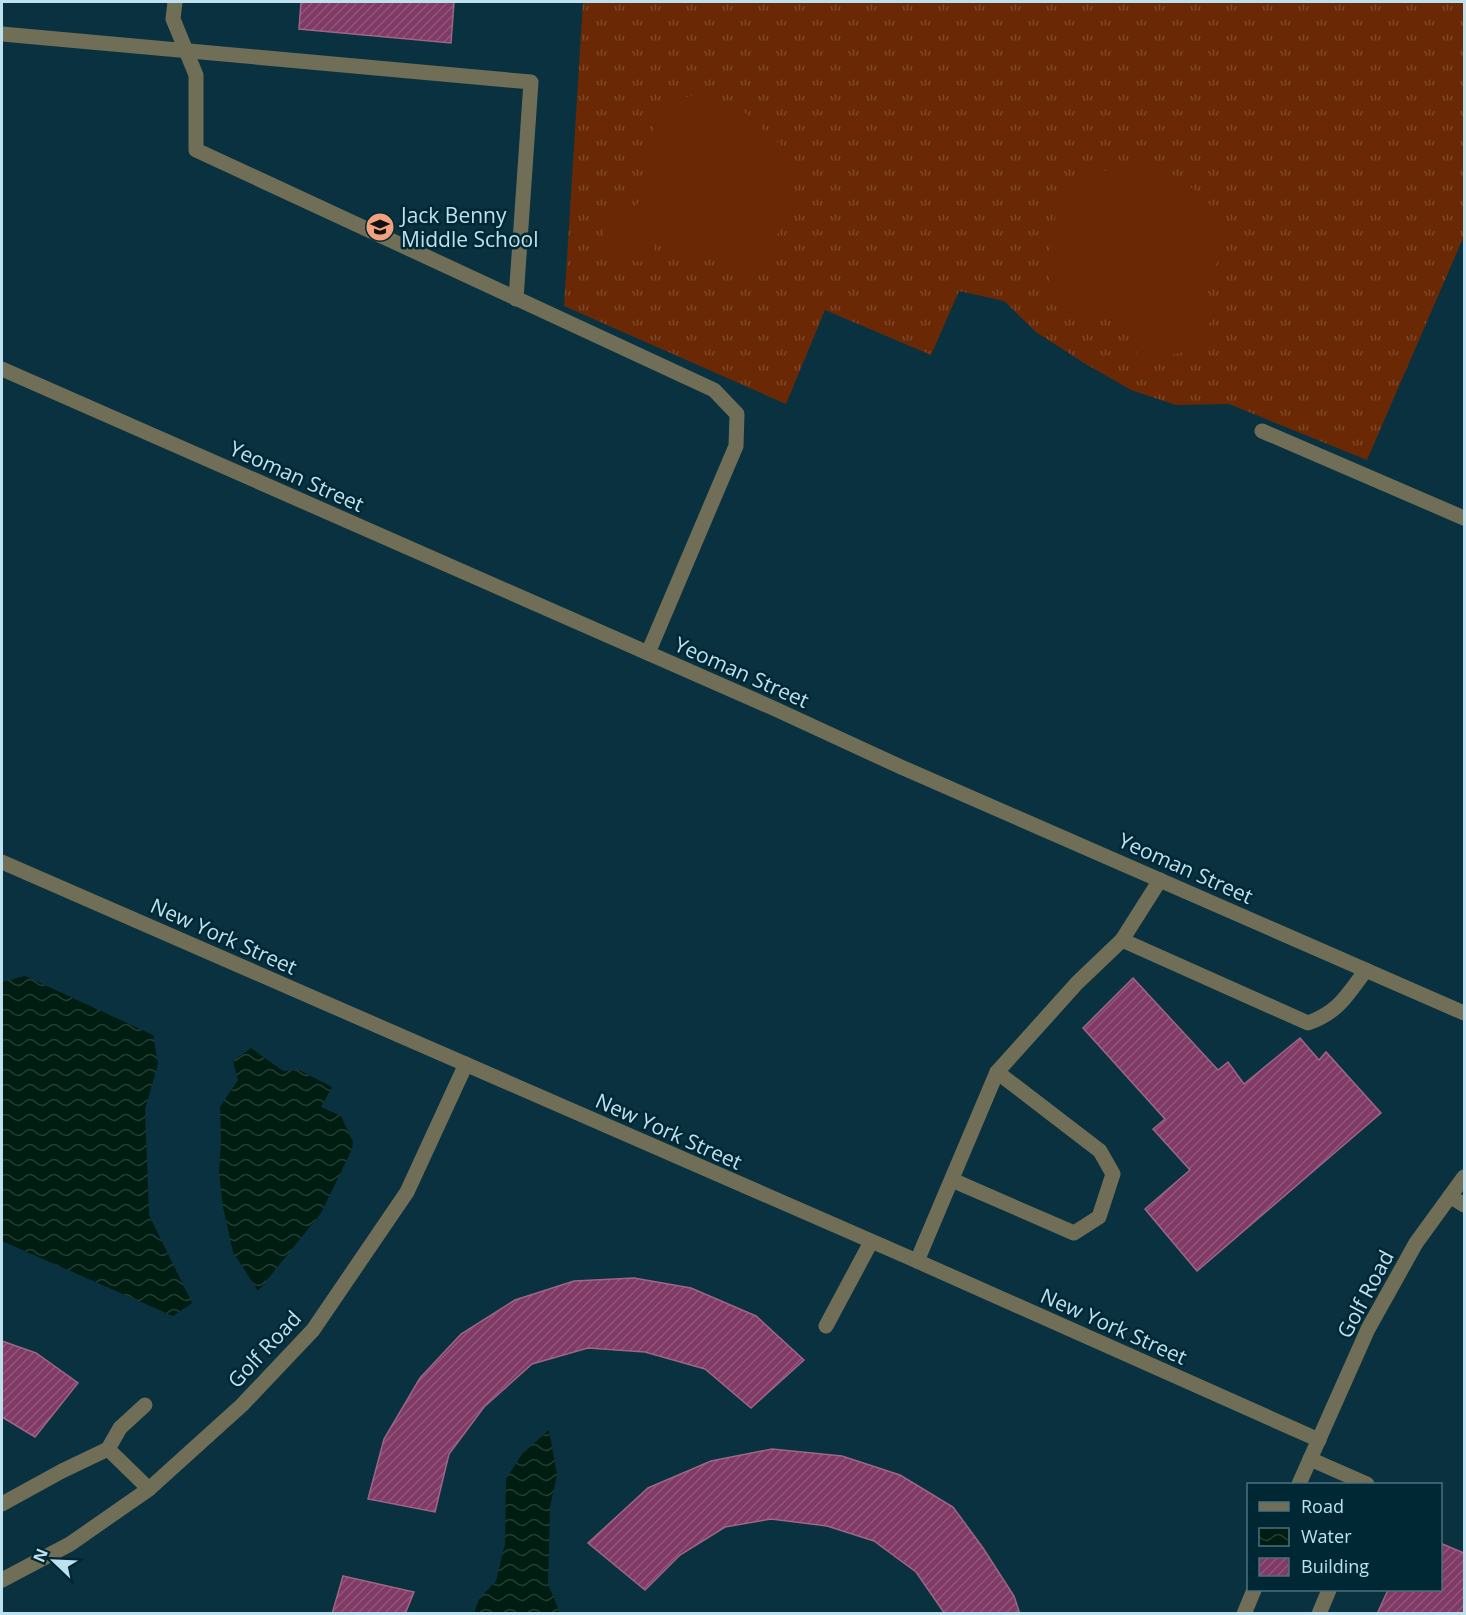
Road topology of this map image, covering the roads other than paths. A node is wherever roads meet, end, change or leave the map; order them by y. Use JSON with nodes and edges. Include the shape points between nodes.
{"nodes":[{"id":1,"x":175,"y":2,"type":"edge"},
{"id":2,"x":2,"y":34,"type":"edge"},
{"id":3,"x":186,"y":51,"type":"junction"},
{"id":4,"x":516,"y":299,"type":"junction"},
{"id":5,"x":2,"y":369,"type":"edge"},
{"id":6,"x":1262,"y":431,"type":"dead end"},
{"id":7,"x":1464,"y":518,"type":"edge"},
{"id":8,"x":648,"y":653,"type":"junction"},
{"id":9,"x":2,"y":862,"type":"edge"},
{"id":10,"x":1160,"y":880,"type":"junction"},
{"id":11,"x":1122,"y":940,"type":"junction"},
{"id":12,"x":1366,"y":970,"type":"junction"},
{"id":13,"x":1464,"y":1013,"type":"edge"},
{"id":14,"x":466,"y":1064,"type":"junction"},
{"id":15,"x":997,"y":1072,"type":"junction"},
{"id":16,"x":1464,"y":1177,"type":"edge"},
{"id":17,"x":952,"y":1180,"type":"junction"},
{"id":18,"x":1450,"y":1196,"type":"junction"},
{"id":19,"x":1464,"y":1204,"type":"edge"},
{"id":20,"x":871,"y":1242,"type":"junction"},
{"id":21,"x":917,"y":1261,"type":"junction"},
{"id":22,"x":826,"y":1326,"type":"dead end"},
{"id":23,"x":145,"y":1405,"type":"dead end"},
{"id":24,"x":1319,"y":1440,"type":"junction"},
{"id":25,"x":108,"y":1449,"type":"junction"},
{"id":26,"x":1310,"y":1459,"type":"junction"},
{"id":27,"x":1300,"y":1483,"type":"edge"},
{"id":28,"x":1363,"y":1483,"type":"edge"},
{"id":29,"x":148,"y":1489,"type":"junction"},
{"id":30,"x":2,"y":1504,"type":"edge"},
{"id":31,"x":2,"y":1580,"type":"edge"},
{"id":32,"x":1254,"y":1591,"type":"edge"},
{"id":33,"x":1329,"y":1591,"type":"edge"},
{"id":34,"x":1244,"y":1614,"type":"edge"},
{"id":35,"x":1319,"y":1614,"type":"edge"}],
"edges":[{"from":1,"to":3,"type":"street","via":[[173,20]]},
{"from":2,"to":3,"type":"street"},
{"from":3,"to":4,"type":"street","via":[[196,75],[195,150]]},
{"from":3,"to":4,"type":"street","via":[[531,82]]},
{"from":4,"to":8,"type":"street","via":[[714,390],[737,414],[736,446]]},
{"from":5,"to":8,"type":"street","name":"Yeoman Street"},
{"from":6,"to":7,"type":"street"},
{"from":8,"to":10,"type":"street","name":"Yeoman Street"},
{"from":9,"to":14,"type":"street","name":"New York Street"},
{"from":10,"to":11,"type":"street"},
{"from":10,"to":12,"type":"street","name":"Yeoman Street"},
{"from":11,"to":12,"type":"street","via":[[1308,1023],[1339,1006]]},
{"from":11,"to":15,"type":"street","via":[[1077,983]]},
{"from":12,"to":13,"type":"street","name":"Yeoman Street"},
{"from":14,"to":20,"type":"street","name":"New York Street"},
{"from":14,"to":29,"type":"street","name":"Golf Road","via":[[407,1192],[313,1330],[242,1405]]},
{"from":15,"to":17,"type":"street"},
{"from":15,"to":17,"type":"street","via":[[1100,1151],[1113,1174],[1099,1217],[1074,1233]]},
{"from":16,"to":18,"type":"street","name":"Golf Road"},
{"from":17,"to":21,"type":"street"},
{"from":18,"to":19,"type":"street"},
{"from":18,"to":24,"type":"street","name":"Golf Road","via":[[1416,1243],[1368,1329]]},
{"from":20,"to":21,"type":"street","name":"New York Street"},
{"from":20,"to":22,"type":"street"},
{"from":21,"to":24,"type":"street","name":"New York Street"},
{"from":23,"to":25,"type":"street","via":[[120,1428]]},
{"from":24,"to":26,"type":"street","name":"Golf Road"},
{"from":25,"to":29,"type":"street"},
{"from":25,"to":30,"type":"street"},
{"from":26,"to":27,"type":"street","name":"Golf Road"},
{"from":26,"to":28,"type":"street"},
{"from":29,"to":31,"type":"street","name":"Golf Road","via":[[70,1544]]},
{"from":32,"to":34,"type":"street"},
{"from":33,"to":35,"type":"street"}]}
